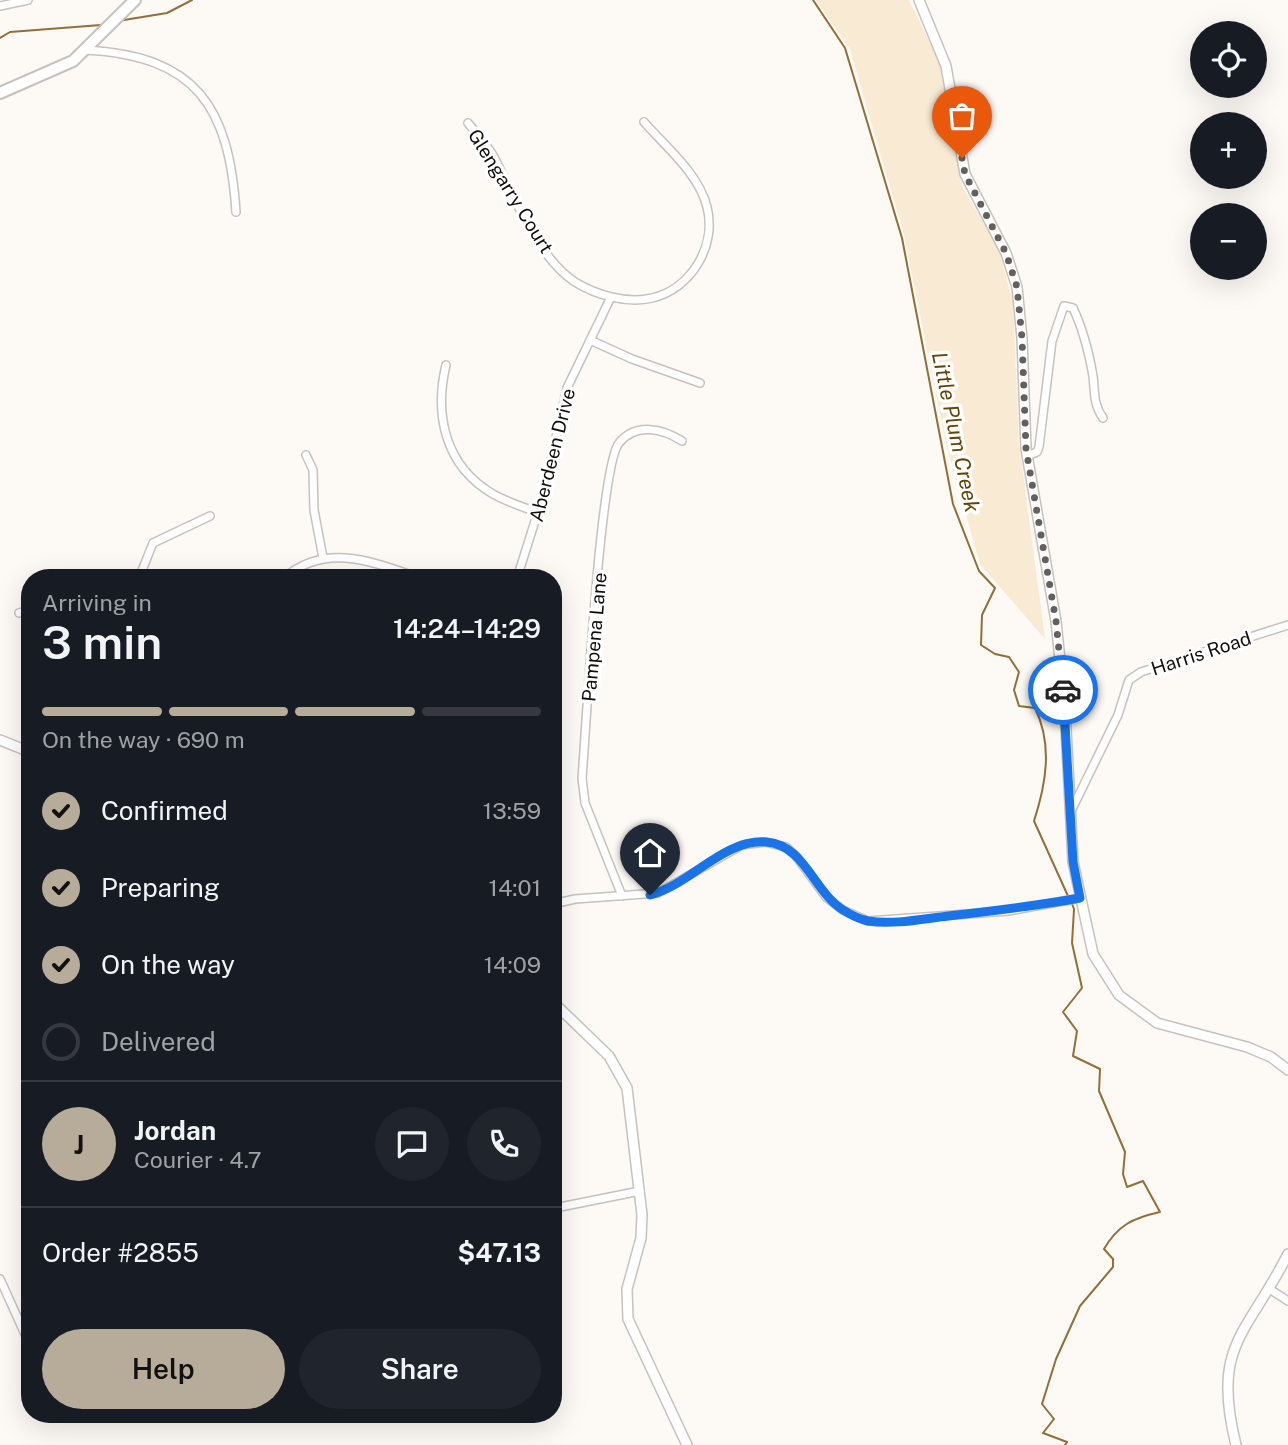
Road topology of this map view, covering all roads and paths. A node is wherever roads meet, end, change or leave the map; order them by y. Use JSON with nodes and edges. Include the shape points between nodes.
{"nodes":[{"id":1,"x":28,"y":0,"type":"edge"},
{"id":2,"x":919,"y":0,"type":"edge"},
{"id":3,"x":131,"y":2,"type":"edge"},
{"id":4,"x":0,"y":6,"type":"edge"},
{"id":5,"x":86,"y":50,"type":"junction"},
{"id":6,"x":0,"y":93,"type":"edge"},
{"id":7,"x":644,"y":122,"type":"dead end"},
{"id":8,"x":468,"y":123,"type":"dead end"},
{"id":9,"x":236,"y":212,"type":"dead end"},
{"id":10,"x":611,"y":297,"type":"junction"},
{"id":11,"x":590,"y":340,"type":"junction"},
{"id":12,"x":446,"y":365,"type":"dead end"},
{"id":13,"x":700,"y":383,"type":"dead end"},
{"id":14,"x":1103,"y":418,"type":"dead end"},
{"id":15,"x":682,"y":441,"type":"dead end"},
{"id":16,"x":306,"y":455,"type":"dead end"},
{"id":17,"x":1027,"y":456,"type":"junction"},
{"id":18,"x":538,"y":513,"type":"junction"},
{"id":19,"x":210,"y":516,"type":"dead end"},
{"id":20,"x":323,"y":558,"type":"junction"},
{"id":21,"x":143,"y":569,"type":"edge"},
{"id":22,"x":296,"y":569,"type":"edge"},
{"id":23,"x":391,"y":569,"type":"edge"},
{"id":24,"x":520,"y":569,"type":"edge"},
{"id":25,"x":1288,"y":625,"type":"edge"},
{"id":26,"x":0,"y":740,"type":"edge"},
{"id":27,"x":21,"y":748,"type":"edge"},
{"id":28,"x":1072,"y":809,"type":"junction"},
{"id":29,"x":622,"y":896,"type":"junction"},
{"id":30,"x":1077,"y":898,"type":"junction"},
{"id":31,"x":562,"y":902,"type":"edge"},
{"id":32,"x":562,"y":1016,"type":"edge"},
{"id":33,"x":1288,"y":1070,"type":"edge"},
{"id":34,"x":640,"y":1191,"type":"junction"},
{"id":35,"x":562,"y":1206,"type":"edge"},
{"id":36,"x":1288,"y":1255,"type":"edge"},
{"id":37,"x":0,"y":1279,"type":"edge"},
{"id":38,"x":1268,"y":1288,"type":"junction"},
{"id":39,"x":1288,"y":1301,"type":"edge"},
{"id":40,"x":21,"y":1325,"type":"edge"},
{"id":41,"x":687,"y":1445,"type":"edge"},
{"id":42,"x":1236,"y":1445,"type":"edge"}],
"edges":[{"from":1,"to":4,"type":"street"},
{"from":2,"to":17,"type":"street","via":[[946,66],[965,174],[1006,253],[1017,287]]},
{"from":3,"to":5,"type":"main road"},
{"from":5,"to":6,"type":"main road","via":[[73,61]]},
{"from":5,"to":9,"type":"street","via":[[127,53],[156,62],[190,82],[209,103],[227,145]]},
{"from":7,"to":10,"type":"street","name":"Glengarry Court","via":[[699,188],[708,209],[707,242],[695,268],[670,291],[643,300]]},
{"from":8,"to":10,"type":"street","name":"Glengarry Court","via":[[494,156],[515,204],[564,273]]},
{"from":10,"to":11,"type":"street","name":"Aberdeen Drive"},
{"from":11,"to":13,"type":"street"},
{"from":11,"to":18,"type":"street","name":"Aberdeen Drive","via":[[561,406]]},
{"from":12,"to":18,"type":"street","via":[[439,393],[440,417],[459,464],[493,495]]},
{"from":14,"to":17,"type":"street","via":[[1093,394],[1088,352],[1076,314],[1073,307],[1063,306],[1052,341],[1039,447]]},
{"from":15,"to":29,"type":"street","name":"Pampena Lane","via":[[646,429],[619,443],[613,453],[604,511],[582,778],[585,803]]},
{"from":16,"to":20,"type":"street","via":[[313,470],[314,510]]},
{"from":17,"to":28,"type":"street","via":[[1056,621]]},
{"from":18,"to":24,"type":"street","name":"Aberdeen Drive"},
{"from":19,"to":21,"type":"street","via":[[153,543]]},
{"from":20,"to":22,"type":"street"},
{"from":20,"to":23,"type":"street","via":[[353,557]]},
{"from":25,"to":28,"type":"street","name":"Harris Road","via":[[1141,672],[1129,680],[1118,715]]},
{"from":26,"to":27,"type":"street"},
{"from":28,"to":30,"type":"street"},
{"from":29,"to":30,"type":"street","via":[[665,891],[742,845],[765,842],[786,847],[826,897],[868,921],[1009,911]]},
{"from":29,"to":31,"type":"street"},
{"from":30,"to":33,"type":"street","via":[[1101,971],[1133,1008],[1157,1023],[1271,1057]]},
{"from":32,"to":34,"type":"street","via":[[596,1041],[621,1073],[632,1116]]},
{"from":34,"to":35,"type":"street"},
{"from":34,"to":41,"type":"street","via":[[641,1238],[627,1289],[628,1319]]},
{"from":36,"to":38,"type":"street"},
{"from":37,"to":40,"type":"street"},
{"from":38,"to":39,"type":"street"},
{"from":38,"to":42,"type":"street","via":[[1238,1335],[1230,1358],[1228,1402]]}]}
